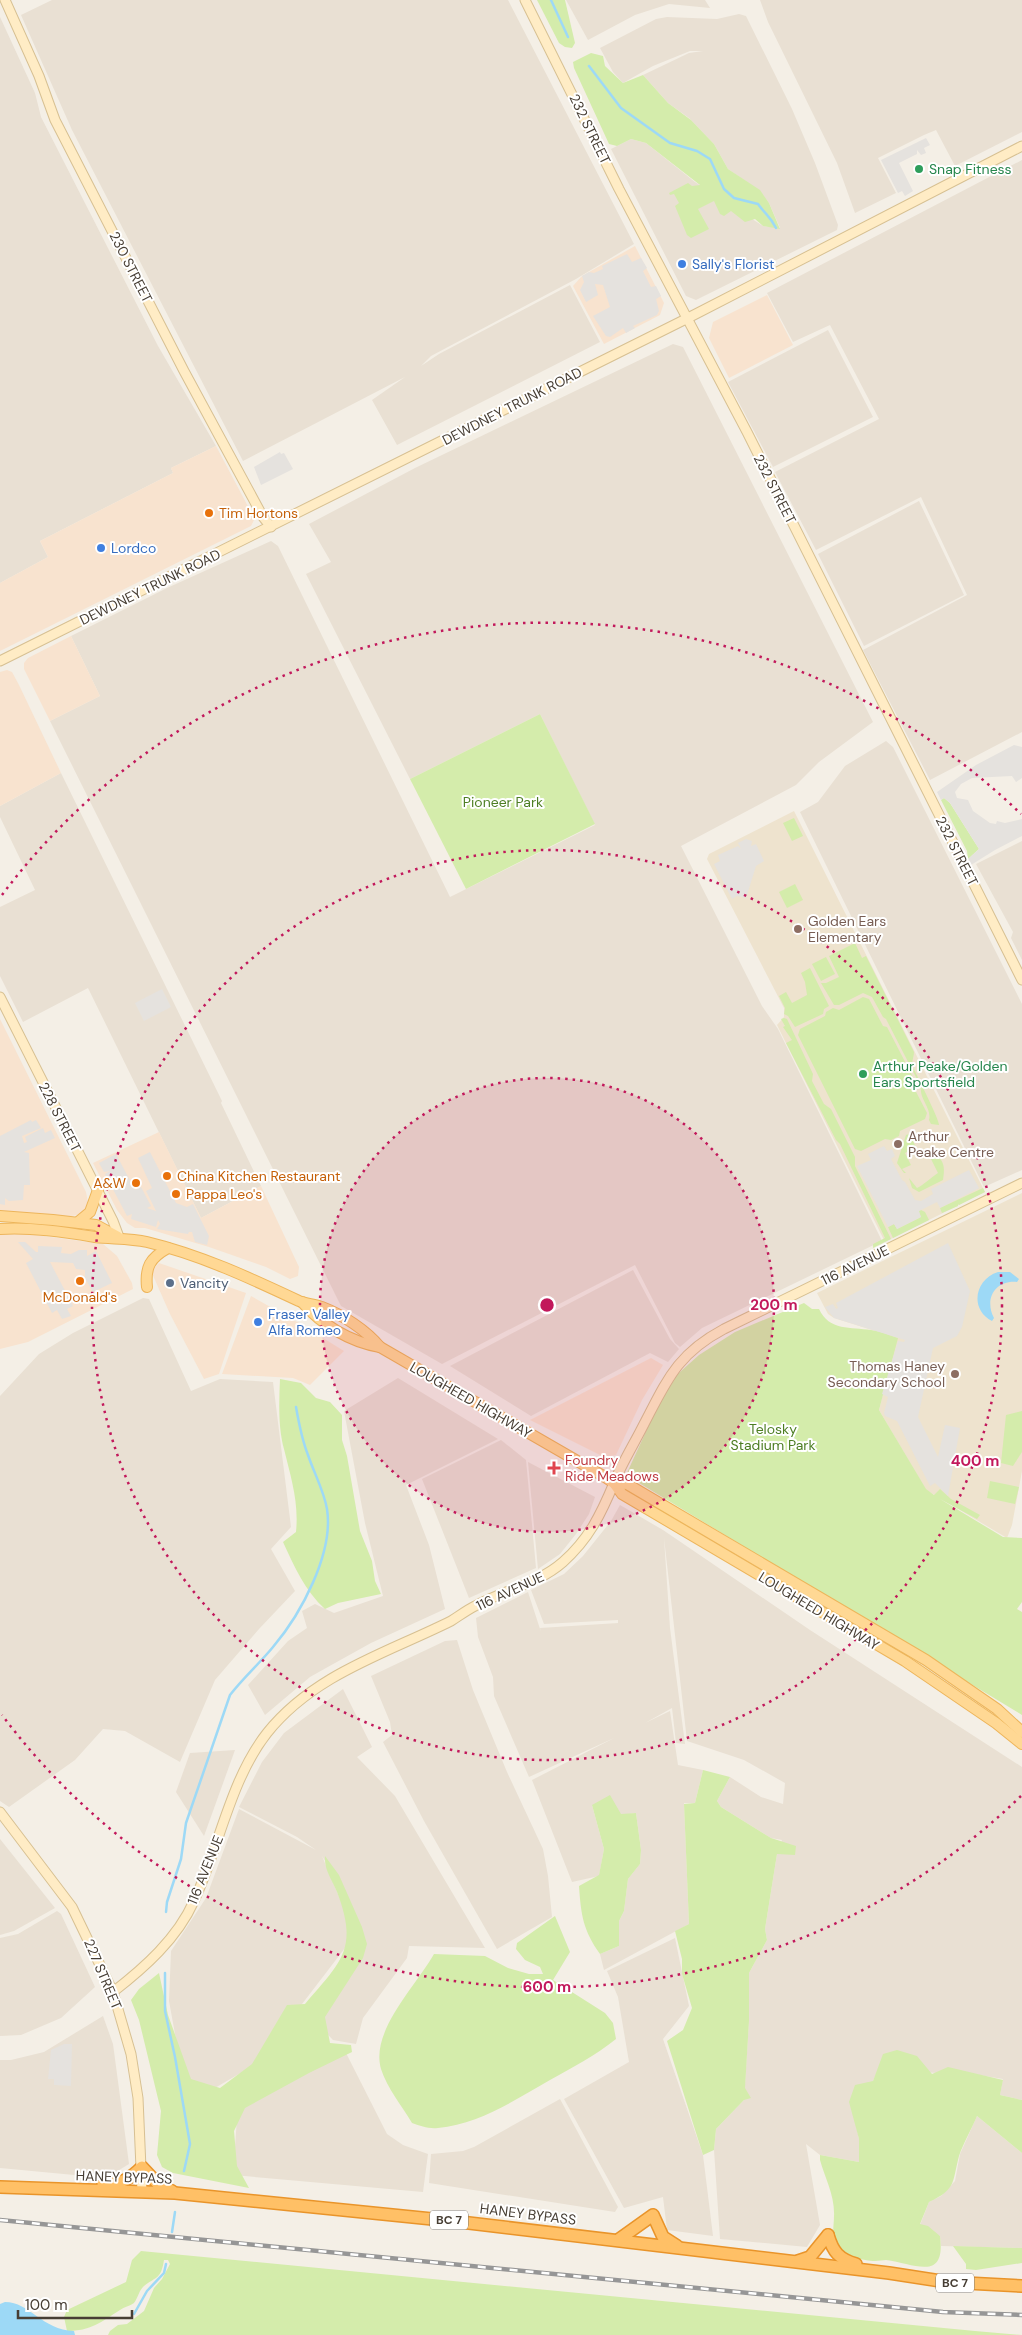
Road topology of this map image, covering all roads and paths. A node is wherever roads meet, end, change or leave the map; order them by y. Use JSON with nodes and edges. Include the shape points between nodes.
{"nodes":[{"id":1,"x":5,"y":0,"type":"edge"},
{"id":2,"x":525,"y":0,"type":"edge"},
{"id":3,"x":1022,"y":146,"type":"edge"},
{"id":4,"x":686,"y":319,"type":"junction"},
{"id":5,"x":271,"y":527,"type":"junction"},
{"id":6,"x":0,"y":661,"type":"edge"},
{"id":7,"x":1022,"y":980,"type":"edge"},
{"id":8,"x":0,"y":997,"type":"edge"},
{"id":9,"x":1022,"y":1183,"type":"edge"},
{"id":10,"x":98,"y":1190,"type":"junction"},
{"id":11,"x":0,"y":1216,"type":"edge"},
{"id":12,"x":78,"y":1222,"type":"junction"},
{"id":13,"x":0,"y":1229,"type":"edge"},
{"id":14,"x":119,"y":1237,"type":"junction"},
{"id":15,"x":168,"y":1248,"type":"junction"},
{"id":16,"x":147,"y":1287,"type":"dead end"},
{"id":17,"x":614,"y":1483,"type":"junction"},
{"id":18,"x":1022,"y":1732,"type":"edge"},
{"id":19,"x":1022,"y":1744,"type":"edge"},
{"id":20,"x":0,"y":1812,"type":"edge"},
{"id":21,"x":113,"y":1992,"type":"junction"},
{"id":22,"x":142,"y":2167,"type":"junction"},
{"id":23,"x":0,"y":2187,"type":"edge"},
{"id":24,"x":20,"y":2188,"type":"junction"},
{"id":25,"x":142,"y":2192,"type":"junction"},
{"id":26,"x":175,"y":2193,"type":"junction"},
{"id":27,"x":618,"y":2240,"type":"junction"},
{"id":28,"x":679,"y":2247,"type":"junction"},
{"id":29,"x":798,"y":2262,"type":"junction"},
{"id":30,"x":889,"y":2272,"type":"junction"},
{"id":31,"x":1022,"y":2286,"type":"edge"}],
"edges":[{"from":1,"to":5,"type":"main road","name":"230 STREET","via":[[55,120],[202,405]]},
{"from":2,"to":4,"type":"main road","name":"232 STREET"},
{"from":3,"to":4,"type":"main road","name":"DEWDNEY TRUNK ROAD"},
{"from":4,"to":5,"type":"main road","name":"DEWDNEY TRUNK ROAD"},
{"from":4,"to":7,"type":"main road","name":"232 STREET","via":[[762,462]]},
{"from":5,"to":6,"type":"main road","name":"DEWDNEY TRUNK ROAD"},
{"from":8,"to":10,"type":"main road","name":"228 STREET"},
{"from":9,"to":17,"type":"main road","name":"116 AVENUE","via":[[701,1343],[664,1383]]},
{"from":10,"to":12,"type":"main road","via":[[90,1212]]},
{"from":10,"to":14,"type":"main road","name":"228 STREET"},
{"from":11,"to":12,"type":"main road","name":"LOUGHEED HIGHWAY"},
{"from":12,"to":14,"type":"main road","name":"LOUGHEED HIGHWAY","via":[[100,1226]]},
{"from":13,"to":14,"type":"main road","name":"LOUGHEED HIGHWAY"},
{"from":14,"to":15,"type":"main road","name":"LOUGHEED HIGHWAY"},
{"from":15,"to":16,"type":"main road","via":[[149,1262],[145,1274]]},
{"from":15,"to":17,"type":"main road","name":"LOUGHEED HIGHWAY","via":[[243,1274],[302,1302],[322,1307],[368,1334],[380,1348]]},
{"from":17,"to":18,"type":"main road","name":"LOUGHEED HIGHWAY","via":[[627,1484],[884,1634],[997,1709]]},
{"from":17,"to":19,"type":"main road","name":"LOUGHEED HIGHWAY","via":[[622,1494],[905,1661]]},
{"from":17,"to":21,"type":"main road","name":"116 AVENUE","via":[[598,1520],[585,1540],[551,1572],[334,1676],[274,1724],[245,1768],[188,1913],[167,1943]]},
{"from":20,"to":21,"type":"main road","name":"227 STREET","via":[[72,1907]]},
{"from":21,"to":22,"type":"main road","name":"227 STREET","via":[[131,2054],[140,2114]]},
{"from":22,"to":24,"type":"highway","via":[[121,2183],[32,2182]]},
{"from":22,"to":25,"type":"main road","name":"227 STREET"},
{"from":22,"to":26,"type":"highway","via":[[160,2185]]},
{"from":23,"to":24,"type":"highway","name":"HANEY BYPASS","number":"BC 7"},
{"from":24,"to":25,"type":"highway","name":"HANEY BYPASS","number":"BC 7"},
{"from":25,"to":26,"type":"highway","name":"HANEY BYPASS","number":"BC 7"},
{"from":26,"to":27,"type":"highway","name":"HANEY BYPASS","number":"BC 7"},
{"from":27,"to":28,"type":"highway","name":"HANEY BYPASS","number":"BC 7"},
{"from":27,"to":28,"type":"highway","via":[[653,2215],[663,2237]]},
{"from":28,"to":29,"type":"highway","name":"HANEY BYPASS","number":"BC 7"},
{"from":29,"to":30,"type":"highway","name":"HANEY BYPASS","number":"BC 7"},
{"from":29,"to":30,"type":"highway","via":[[810,2257],[828,2236],[832,2250],[842,2260]]},
{"from":30,"to":31,"type":"highway","name":"HANEY BYPASS","number":"BC 7","via":[[947,2282]]}]}
